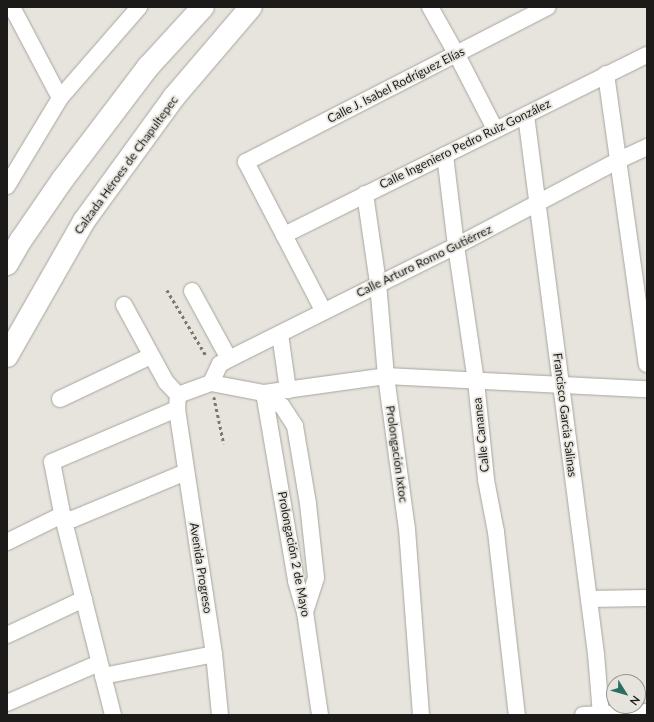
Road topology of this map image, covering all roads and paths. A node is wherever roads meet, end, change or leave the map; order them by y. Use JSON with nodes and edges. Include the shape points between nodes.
{"nodes":[{"id":1,"x":12,"y":7,"type":"edge"},
{"id":2,"x":204,"y":7,"type":"edge"},
{"id":3,"x":251,"y":7,"type":"edge"},
{"id":4,"x":430,"y":7,"type":"edge"},
{"id":5,"x":547,"y":7,"type":"edge"},
{"id":6,"x":130,"y":11,"type":"edge"},
{"id":7,"x":457,"y":55,"type":"junction"},
{"id":8,"x":647,"y":55,"type":"edge"},
{"id":9,"x":606,"y":74,"type":"junction"},
{"id":10,"x":60,"y":98,"type":"junction"},
{"id":11,"x":526,"y":115,"type":"junction"},
{"id":12,"x":495,"y":129,"type":"junction"},
{"id":13,"x":647,"y":147,"type":"edge"},
{"id":14,"x":445,"y":154,"type":"junction"},
{"id":15,"x":619,"y":160,"type":"junction"},
{"id":16,"x":7,"y":186,"type":"edge"},
{"id":17,"x":365,"y":194,"type":"junction"},
{"id":18,"x":538,"y":204,"type":"junction"},
{"id":19,"x":284,"y":235,"type":"junction"},
{"id":20,"x":456,"y":246,"type":"junction"},
{"id":21,"x":7,"y":264,"type":"edge"},
{"id":22,"x":378,"y":284,"type":"junction"},
{"id":23,"x":167,"y":290,"type":"dead end"},
{"id":24,"x":192,"y":291,"type":"dead end"},
{"id":25,"x":124,"y":305,"type":"dead end"},
{"id":26,"x":323,"y":310,"type":"junction"},
{"id":27,"x":280,"y":334,"type":"junction"},
{"id":28,"x":7,"y":356,"type":"edge"},
{"id":29,"x":151,"y":356,"type":"junction"},
{"id":30,"x":228,"y":359,"type":"junction"},
{"id":31,"x":647,"y":364,"type":"edge"},
{"id":32,"x":386,"y":376,"type":"junction"},
{"id":33,"x":213,"y":377,"type":"junction"},
{"id":34,"x":476,"y":381,"type":"junction"},
{"id":35,"x":560,"y":384,"type":"junction"},
{"id":36,"x":647,"y":389,"type":"edge"},
{"id":37,"x":288,"y":390,"type":"junction"},
{"id":38,"x":264,"y":395,"type":"junction"},
{"id":39,"x":60,"y":399,"type":"dead end"},
{"id":40,"x":178,"y":408,"type":"junction"},
{"id":41,"x":224,"y":444,"type":"dead end"},
{"id":42,"x":186,"y":472,"type":"junction"},
{"id":43,"x":308,"y":504,"type":"junction"},
{"id":44,"x":63,"y":518,"type":"junction"},
{"id":45,"x":7,"y":542,"type":"edge"},
{"id":46,"x":290,"y":543,"type":"junction"},
{"id":47,"x":647,"y":598,"type":"edge"},
{"id":48,"x":84,"y":599,"type":"junction"},
{"id":49,"x":589,"y":599,"type":"junction"},
{"id":50,"x":305,"y":612,"type":"junction"},
{"id":51,"x":7,"y":635,"type":"edge"},
{"id":52,"x":214,"y":654,"type":"junction"},
{"id":53,"x":101,"y":669,"type":"junction"},
{"id":54,"x":7,"y":703,"type":"edge"},
{"id":55,"x":647,"y":712,"type":"edge"},
{"id":56,"x":601,"y":714,"type":"edge"},
{"id":57,"x":113,"y":715,"type":"edge"},
{"id":58,"x":220,"y":715,"type":"edge"},
{"id":59,"x":320,"y":715,"type":"edge"},
{"id":60,"x":421,"y":715,"type":"edge"},
{"id":61,"x":517,"y":715,"type":"edge"},
{"id":62,"x":583,"y":715,"type":"edge"}],
"edges":[{"from":1,"to":10,"type":"street"},
{"from":2,"to":21,"type":"main road","via":[[148,67],[63,179]]},
{"from":3,"to":28,"type":"main road","name":"Calzada Héroes de Chapultepec","via":[[174,97],[84,221]]},
{"from":4,"to":7,"type":"street"},
{"from":5,"to":7,"type":"street","name":"Calle J. Isabel Rodríguez Elías"},
{"from":6,"to":10,"type":"street"},
{"from":7,"to":12,"type":"street"},
{"from":7,"to":19,"type":"street","name":"Calle J. Isabel Rodríguez Elías","via":[[246,162]]},
{"from":8,"to":9,"type":"street","name":"Calle Ingeniero Pedro Ruiz González"},
{"from":9,"to":11,"type":"street","name":"Calle Ingeniero Pedro Ruiz González"},
{"from":9,"to":15,"type":"street"},
{"from":10,"to":16,"type":"street"},
{"from":11,"to":12,"type":"street","name":"Calle Ingeniero Pedro Ruiz González"},
{"from":11,"to":18,"type":"street","name":"Francisco Garcia Salinas"},
{"from":12,"to":14,"type":"street","name":"Calle Ingeniero Pedro Ruiz González"},
{"from":13,"to":15,"type":"street","name":"Calle Arturo Romo Gutiérrez"},
{"from":14,"to":17,"type":"street","name":"Calle Ingeniero Pedro Ruiz González"},
{"from":14,"to":20,"type":"street","name":"Calle Cananea"},
{"from":15,"to":18,"type":"street","name":"Calle Arturo Romo Gutiérrez"},
{"from":15,"to":31,"type":"street"},
{"from":17,"to":19,"type":"street","name":"Calle Ingeniero Pedro Ruiz González"},
{"from":17,"to":22,"type":"street","name":"Prolongación Ixtoc"},
{"from":18,"to":20,"type":"street","name":"Calle Arturo Romo Gutiérrez"},
{"from":18,"to":35,"type":"street","name":"Francisco Garcia Salinas"},
{"from":19,"to":26,"type":"street"},
{"from":20,"to":22,"type":"street","name":"Calle Arturo Romo Gutiérrez"},
{"from":20,"to":34,"type":"street","name":"Calle Cananea"},
{"from":22,"to":26,"type":"street","name":"Calle Arturo Romo Gutiérrez"},
{"from":22,"to":32,"type":"street","name":"Prolongación Ixtoc"},
{"from":23,"to":33,"type":"path"},
{"from":24,"to":30,"type":"street"},
{"from":25,"to":29,"type":"street"},
{"from":26,"to":27,"type":"street","name":"Calle Arturo Romo Gutiérrez"},
{"from":27,"to":30,"type":"street","name":"Calle Arturo Romo Gutiérrez"},
{"from":27,"to":37,"type":"street"},
{"from":29,"to":39,"type":"street"},
{"from":29,"to":40,"type":"street"},
{"from":30,"to":33,"type":"street","name":"Calle Arturo Romo Gutiérrez","via":[[220,364]]},
{"from":32,"to":34,"type":"street"},
{"from":32,"to":37,"type":"street"},
{"from":32,"to":60,"type":"street","name":"Prolongación Ixtoc","via":[[407,529]]},
{"from":33,"to":38,"type":"street"},
{"from":33,"to":40,"type":"street"},
{"from":33,"to":41,"type":"path"},
{"from":34,"to":35,"type":"street"},
{"from":34,"to":61,"type":"street","name":"Calle Cananea","via":[[486,480],[497,540]]},
{"from":35,"to":36,"type":"street"},
{"from":35,"to":49,"type":"street","name":"Francisco Garcia Salinas"},
{"from":37,"to":38,"type":"street"},
{"from":38,"to":43,"type":"street","via":[[282,406],[295,426]]},
{"from":38,"to":46,"type":"street","name":"Prolongación 2 de Mayo"},
{"from":40,"to":42,"type":"street","name":"Avenida Progreso"},
{"from":40,"to":44,"type":"street","via":[[52,462]]},
{"from":42,"to":44,"type":"street","via":[[73,519]]},
{"from":42,"to":52,"type":"street","name":"Avenida Progreso"},
{"from":43,"to":46,"type":"street"},
{"from":43,"to":50,"type":"street","via":[[316,578]]},
{"from":44,"to":45,"type":"street","via":[[56,518]]},
{"from":44,"to":48,"type":"street"},
{"from":46,"to":50,"type":"street","name":"Prolongación 2 de Mayo","via":[[296,581]]},
{"from":47,"to":49,"type":"street"},
{"from":48,"to":51,"type":"street"},
{"from":48,"to":53,"type":"street"},
{"from":49,"to":56,"type":"street","name":"Francisco Garcia Salinas"},
{"from":50,"to":59,"type":"street","name":"Prolongación 2 de Mayo"},
{"from":52,"to":53,"type":"street"},
{"from":52,"to":58,"type":"street","name":"Avenida Progreso"},
{"from":53,"to":54,"type":"street"},
{"from":53,"to":57,"type":"street"},
{"from":55,"to":56,"type":"street"},
{"from":56,"to":62,"type":"street"}]}
